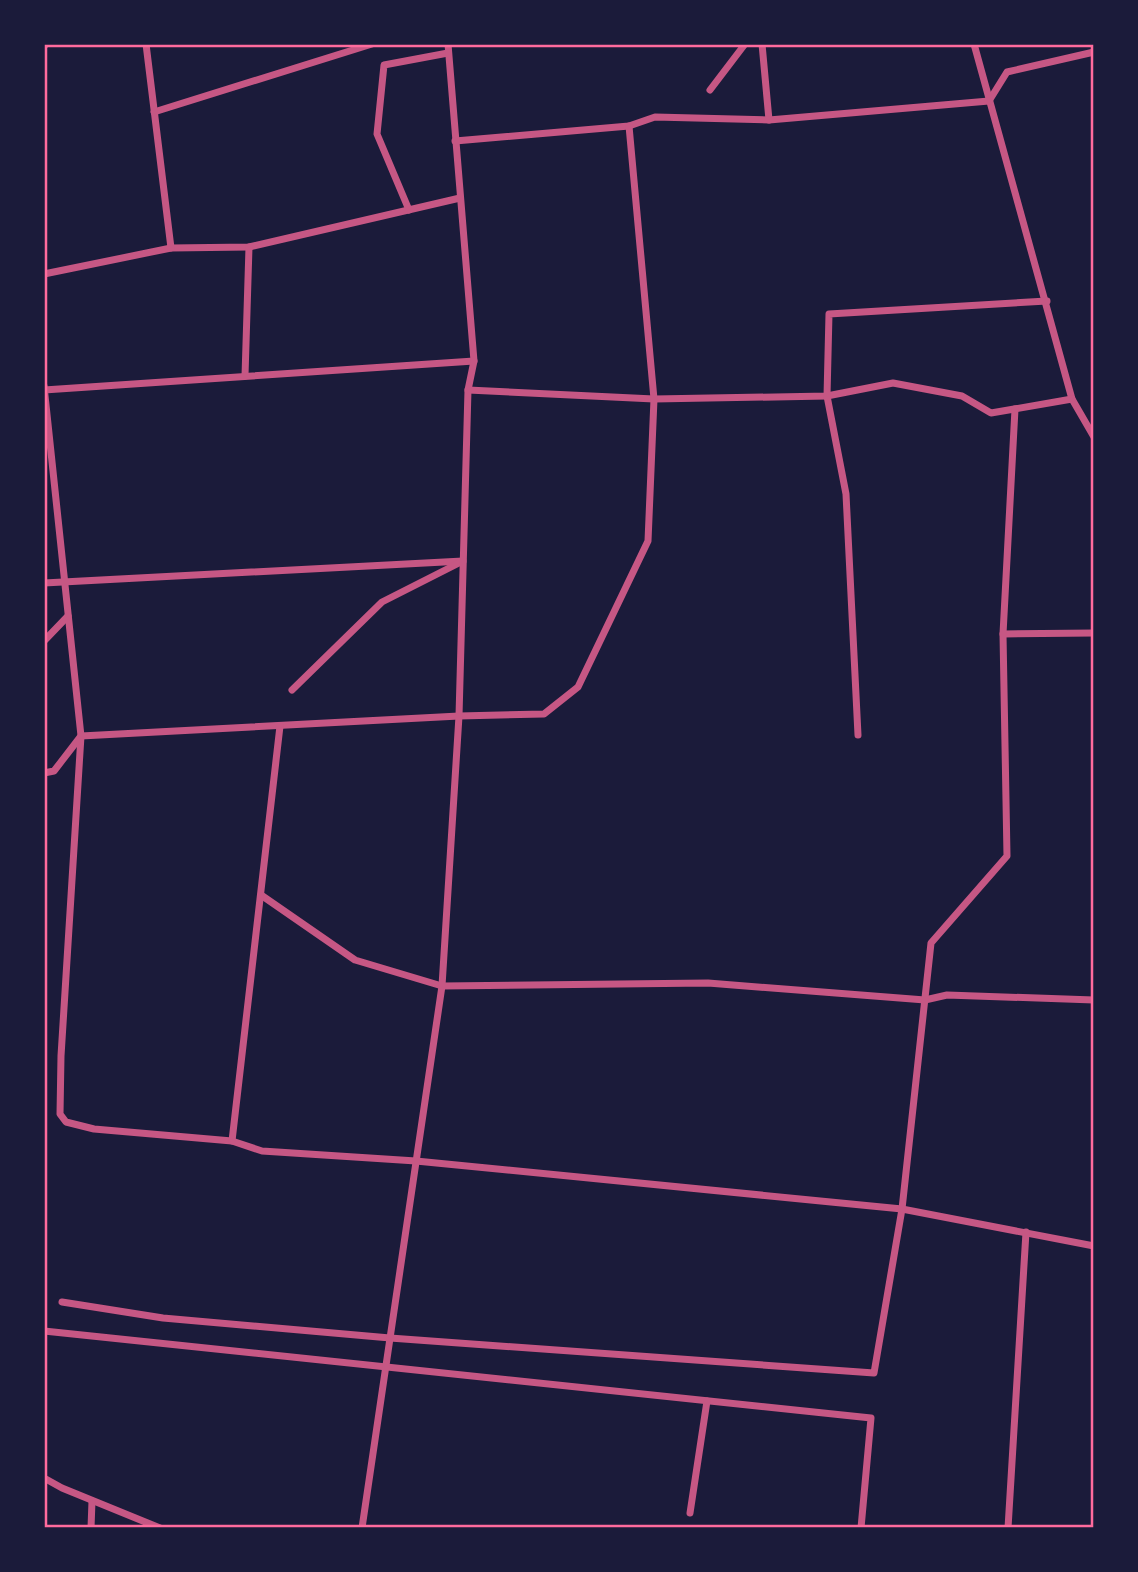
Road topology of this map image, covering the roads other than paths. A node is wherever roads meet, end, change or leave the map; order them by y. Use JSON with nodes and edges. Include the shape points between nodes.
{"nodes":[{"id":1,"x":146,"y":44,"type":"edge"},
{"id":2,"x":372,"y":44,"type":"edge"},
{"id":3,"x":745,"y":44,"type":"edge"},
{"id":4,"x":762,"y":44,"type":"edge"},
{"id":5,"x":974,"y":44,"type":"edge"},
{"id":6,"x":448,"y":48,"type":"edge"},
{"id":7,"x":1094,"y":52,"type":"edge"},
{"id":8,"x":710,"y":90,"type":"dead end"},
{"id":9,"x":989,"y":101,"type":"junction"},
{"id":10,"x":154,"y":112,"type":"junction"},
{"id":11,"x":769,"y":120,"type":"junction"},
{"id":12,"x":629,"y":126,"type":"junction"},
{"id":13,"x":455,"y":141,"type":"junction"},
{"id":14,"x":460,"y":198,"type":"junction"},
{"id":15,"x":409,"y":209,"type":"junction"},
{"id":16,"x":249,"y":247,"type":"junction"},
{"id":17,"x":171,"y":248,"type":"junction"},
{"id":18,"x":44,"y":274,"type":"edge"},
{"id":19,"x":1047,"y":301,"type":"junction"},
{"id":20,"x":474,"y":361,"type":"junction"},
{"id":21,"x":245,"y":376,"type":"junction"},
{"id":22,"x":44,"y":388,"type":"edge"},
{"id":23,"x":468,"y":390,"type":"junction"},
{"id":24,"x":827,"y":396,"type":"junction"},
{"id":25,"x":1072,"y":399,"type":"junction"},
{"id":26,"x":654,"y":400,"type":"junction"},
{"id":27,"x":1015,"y":409,"type":"junction"},
{"id":28,"x":1094,"y":437,"type":"edge"},
{"id":29,"x":463,"y":561,"type":"junction"},
{"id":30,"x":65,"y":582,"type":"junction"},
{"id":31,"x":44,"y":583,"type":"edge"},
{"id":32,"x":68,"y":616,"type":"junction"},
{"id":33,"x":1094,"y":633,"type":"edge"},
{"id":34,"x":1003,"y":634,"type":"junction"},
{"id":35,"x":44,"y":641,"type":"edge"},
{"id":36,"x":292,"y":690,"type":"dead end"},
{"id":37,"x":459,"y":716,"type":"junction"},
{"id":38,"x":280,"y":726,"type":"junction"},
{"id":39,"x":858,"y":735,"type":"dead end"},
{"id":40,"x":81,"y":736,"type":"junction"},
{"id":41,"x":45,"y":773,"type":"edge"},
{"id":42,"x":261,"y":895,"type":"junction"},
{"id":43,"x":442,"y":986,"type":"junction"},
{"id":44,"x":925,"y":1000,"type":"junction"},
{"id":45,"x":1094,"y":1000,"type":"edge"},
{"id":46,"x":232,"y":1141,"type":"junction"},
{"id":47,"x":416,"y":1161,"type":"junction"},
{"id":48,"x":902,"y":1209,"type":"junction"},
{"id":49,"x":1026,"y":1232,"type":"junction"},
{"id":50,"x":1094,"y":1246,"type":"edge"},
{"id":51,"x":62,"y":1302,"type":"dead end"},
{"id":52,"x":44,"y":1331,"type":"edge"},
{"id":53,"x":390,"y":1338,"type":"junction"},
{"id":54,"x":386,"y":1367,"type":"junction"},
{"id":55,"x":707,"y":1401,"type":"junction"},
{"id":56,"x":44,"y":1478,"type":"edge"},
{"id":57,"x":92,"y":1501,"type":"junction"},
{"id":58,"x":690,"y":1513,"type":"dead end"},
{"id":59,"x":91,"y":1528,"type":"edge"},
{"id":60,"x":160,"y":1528,"type":"edge"},
{"id":61,"x":362,"y":1528,"type":"edge"},
{"id":62,"x":862,"y":1528,"type":"edge"},
{"id":63,"x":1008,"y":1528,"type":"edge"}],
"edges":[{"from":1,"to":10,"type":"street"},
{"from":2,"to":10,"type":"street"},
{"from":3,"to":8,"type":"street"},
{"from":4,"to":11,"type":"street"},
{"from":5,"to":9,"type":"street"},
{"from":6,"to":13,"type":"street"},
{"from":6,"to":15,"type":"street","via":[[384,65],[377,134]]},
{"from":7,"to":9,"type":"street","via":[[1007,72]]},
{"from":9,"to":11,"type":"street"},
{"from":9,"to":19,"type":"street"},
{"from":10,"to":17,"type":"street"},
{"from":11,"to":12,"type":"street","via":[[655,117]]},
{"from":12,"to":13,"type":"street"},
{"from":12,"to":26,"type":"street"},
{"from":13,"to":14,"type":"street"},
{"from":14,"to":15,"type":"street"},
{"from":14,"to":20,"type":"street"},
{"from":15,"to":16,"type":"street"},
{"from":16,"to":17,"type":"street"},
{"from":16,"to":21,"type":"street"},
{"from":17,"to":18,"type":"street"},
{"from":19,"to":24,"type":"street","via":[[829,314]]},
{"from":19,"to":25,"type":"street"},
{"from":20,"to":21,"type":"street"},
{"from":20,"to":23,"type":"street"},
{"from":21,"to":22,"type":"street"},
{"from":22,"to":30,"type":"street"},
{"from":23,"to":26,"type":"street"},
{"from":23,"to":29,"type":"street"},
{"from":24,"to":26,"type":"street"},
{"from":24,"to":27,"type":"street","via":[[893,383],[962,397],[991,413]]},
{"from":24,"to":39,"type":"street","via":[[846,494]]},
{"from":25,"to":27,"type":"street"},
{"from":25,"to":28,"type":"street"},
{"from":26,"to":37,"type":"street","via":[[648,541],[578,687],[544,714]]},
{"from":27,"to":34,"type":"street"},
{"from":29,"to":30,"type":"street"},
{"from":29,"to":36,"type":"street","via":[[382,602]]},
{"from":29,"to":37,"type":"street"},
{"from":30,"to":31,"type":"street"},
{"from":30,"to":32,"type":"street"},
{"from":32,"to":35,"type":"street"},
{"from":32,"to":40,"type":"street"},
{"from":33,"to":34,"type":"street"},
{"from":34,"to":44,"type":"street","via":[[1007,856],[931,943]]},
{"from":37,"to":38,"type":"street"},
{"from":37,"to":43,"type":"street"},
{"from":38,"to":40,"type":"street"},
{"from":38,"to":42,"type":"street"},
{"from":40,"to":41,"type":"street","via":[[54,771]]},
{"from":40,"to":46,"type":"street","via":[[60,1114],[66,1122],[94,1129]]},
{"from":42,"to":43,"type":"street","via":[[355,960]]},
{"from":42,"to":46,"type":"street"},
{"from":43,"to":44,"type":"street","via":[[708,983]]},
{"from":43,"to":47,"type":"street"},
{"from":44,"to":45,"type":"street","via":[[947,995]]},
{"from":44,"to":48,"type":"street"},
{"from":46,"to":47,"type":"street","via":[[262,1151]]},
{"from":47,"to":48,"type":"street"},
{"from":47,"to":53,"type":"street"},
{"from":48,"to":49,"type":"street"},
{"from":48,"to":53,"type":"street","via":[[874,1373]]},
{"from":49,"to":50,"type":"street"},
{"from":49,"to":63,"type":"street"},
{"from":51,"to":53,"type":"street","via":[[163,1318]]},
{"from":52,"to":54,"type":"street"},
{"from":53,"to":54,"type":"street"},
{"from":54,"to":55,"type":"street"},
{"from":54,"to":61,"type":"street"},
{"from":55,"to":58,"type":"street"},
{"from":55,"to":62,"type":"street","via":[[871,1419]]},
{"from":56,"to":57,"type":"street"},
{"from":57,"to":59,"type":"street"},
{"from":57,"to":60,"type":"street"}]}
